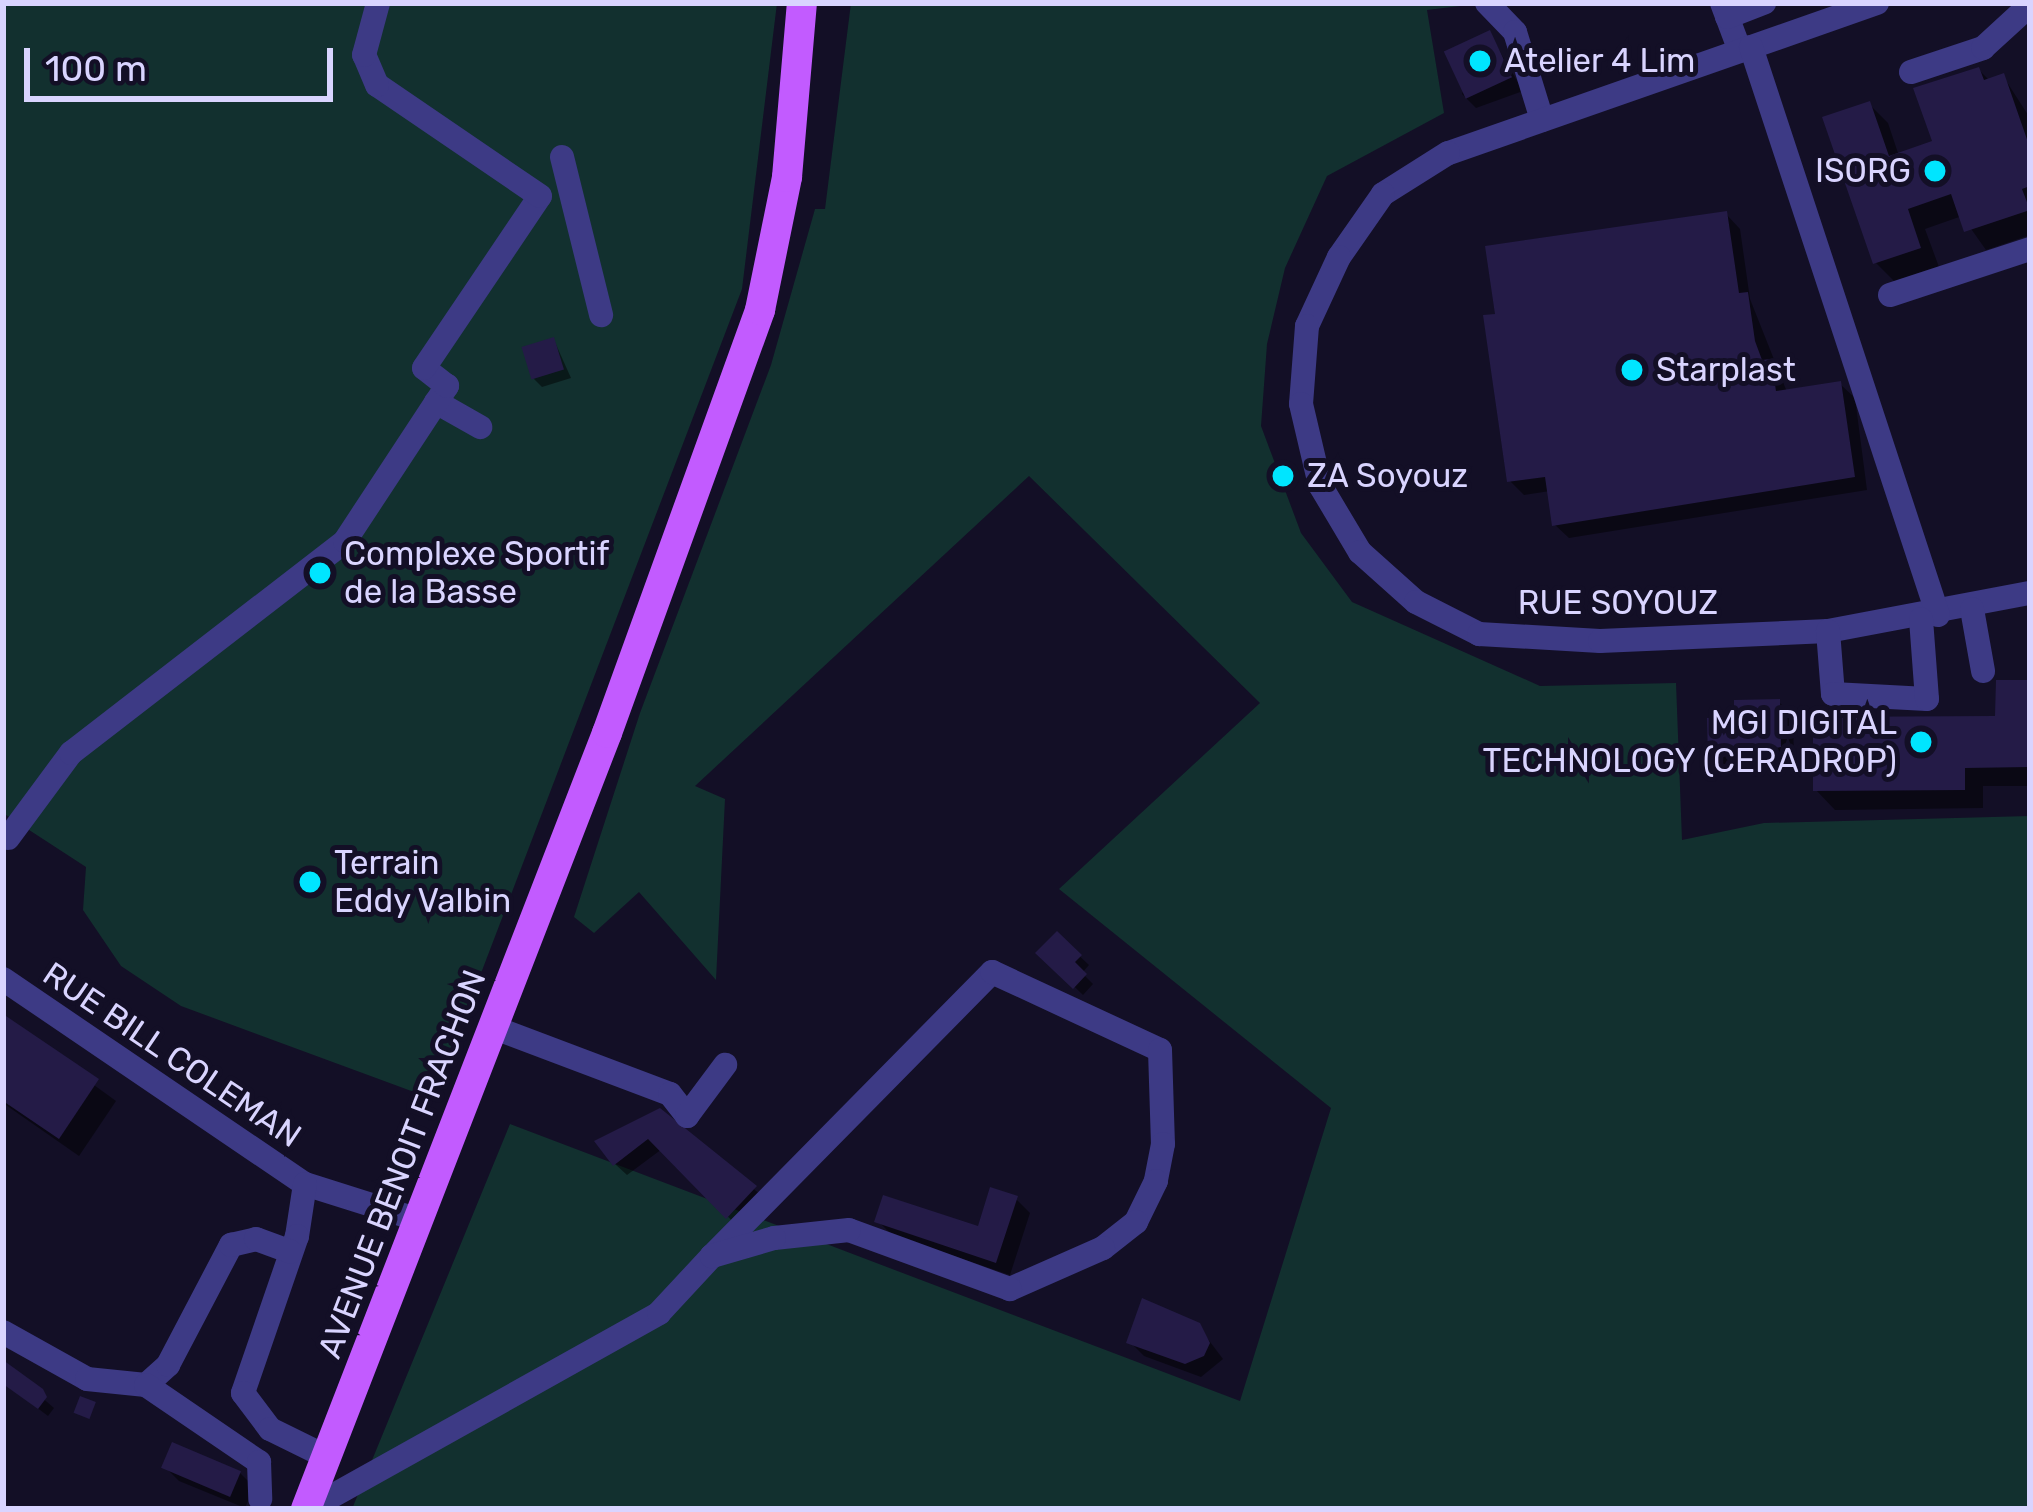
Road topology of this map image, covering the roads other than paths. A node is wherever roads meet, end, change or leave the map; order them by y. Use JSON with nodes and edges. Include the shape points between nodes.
{"nodes":[{"id":1,"x":802,"y":3,"type":"edge"},
{"id":2,"x":1487,"y":3,"type":"edge"},
{"id":3,"x":1764,"y":3,"type":"edge"},
{"id":4,"x":1877,"y":3,"type":"edge"},
{"id":5,"x":372,"y":4,"type":"edge"},
{"id":6,"x":2030,"y":5,"type":"edge"},
{"id":7,"x":1724,"y":10,"type":"edge"},
{"id":8,"x":1746,"y":48,"type":"junction"},
{"id":9,"x":1911,"y":72,"type":"dead end"},
{"id":10,"x":1543,"y":120,"type":"junction"},
{"id":11,"x":562,"y":157,"type":"dead end"},
{"id":12,"x":574,"y":208,"type":"junction"},
{"id":13,"x":526,"y":216,"type":"junction"},
{"id":14,"x":2030,"y":249,"type":"edge"},
{"id":15,"x":1889,"y":295,"type":"dead end"},
{"id":16,"x":601,"y":315,"type":"dead end"},
{"id":17,"x":436,"y":402,"type":"junction"},
{"id":18,"x":480,"y":427,"type":"dead end"},
{"id":19,"x":2030,"y":593,"type":"edge"},
{"id":20,"x":1972,"y":609,"type":"junction"},
{"id":21,"x":1929,"y":617,"type":"junction"},
{"id":22,"x":1828,"y":632,"type":"junction"},
{"id":23,"x":1983,"y":671,"type":"dead end"},
{"id":24,"x":5,"y":840,"type":"edge"},
{"id":25,"x":3,"y":979,"type":"edge"},
{"id":26,"x":495,"y":1028,"type":"junction"},
{"id":27,"x":725,"y":1065,"type":"dead end"},
{"id":28,"x":305,"y":1184,"type":"junction"},
{"id":29,"x":418,"y":1220,"type":"junction"},
{"id":30,"x":291,"y":1252,"type":"junction"},
{"id":31,"x":712,"y":1256,"type":"junction"},
{"id":32,"x":3,"y":1332,"type":"edge"},
{"id":33,"x":146,"y":1385,"type":"junction"},
{"id":34,"x":326,"y":1457,"type":"junction"},
{"id":35,"x":260,"y":1499,"type":"dead end"},
{"id":36,"x":308,"y":1509,"type":"edge"}],
"edges":[{"from":1,"to":26,"type":"main road","name":"AVENUE BENOIT FRACHON","via":[[787,177],[760,310]]},
{"from":2,"to":10,"type":"street","via":[[1514,32]]},
{"from":3,"to":7,"type":"street"},
{"from":4,"to":8,"type":"street","name":"RUE SOYOUZ"},
{"from":5,"to":13,"type":"street","via":[[364,55],[377,85],[540,196]]},
{"from":6,"to":9,"type":"street","via":[[1983,47]]},
{"from":7,"to":8,"type":"street"},
{"from":8,"to":10,"type":"street","name":"RUE SOYOUZ"},
{"from":8,"to":21,"type":"street"},
{"from":10,"to":22,"type":"street","name":"RUE SOYOUZ","via":[[1448,153],[1383,194],[1339,257],[1307,326],[1301,404],[1320,485],[1360,552],[1416,602],[1479,634],[1600,641]]},
{"from":11,"to":12,"type":"street"},
{"from":12,"to":13,"type":"street","via":[[561,202]]},
{"from":12,"to":16,"type":"street"},
{"from":13,"to":17,"type":"street","via":[[424,368],[446,386]]},
{"from":14,"to":15,"type":"street"},
{"from":17,"to":18,"type":"street"},
{"from":17,"to":24,"type":"street","via":[[345,541],[71,753]]},
{"from":19,"to":20,"type":"street","name":"RUE SOYOUZ"},
{"from":20,"to":21,"type":"street","name":"RUE SOYOUZ"},
{"from":20,"to":23,"type":"street"},
{"from":21,"to":22,"type":"street","name":"RUE SOYOUZ"},
{"from":21,"to":22,"type":"street","via":[[1927,698],[1833,694]]},
{"from":25,"to":28,"type":"street","name":"RUE BILL COLEMAN"},
{"from":26,"to":27,"type":"street","via":[[670,1094],[687,1116]]},
{"from":26,"to":29,"type":"main road","name":"AVENUE BENOIT FRACHON"},
{"from":28,"to":29,"type":"street","name":"RUE BILL COLEMAN"},
{"from":28,"to":30,"type":"street","name":"RUE BILL COLEMAN"},
{"from":29,"to":34,"type":"main road","name":"AVENUE BENOIT FRACHON"},
{"from":30,"to":33,"type":"street","via":[[256,1239],[231,1245],[169,1365]]},
{"from":30,"to":34,"type":"street","name":"RUE BILL COLEMAN","via":[[243,1393],[270,1429]]},
{"from":31,"to":31,"type":"street","via":[[774,1238],[849,1230],[1010,1289],[1102,1248],[1136,1222],[1156,1181],[1160,1050],[992,971]]},
{"from":31,"to":36,"type":"street","via":[[658,1312]]},
{"from":32,"to":33,"type":"street","via":[[87,1378]]},
{"from":33,"to":35,"type":"street","via":[[259,1462]]},
{"from":34,"to":36,"type":"main road","name":"AVENUE BENOIT FRACHON"}]}
